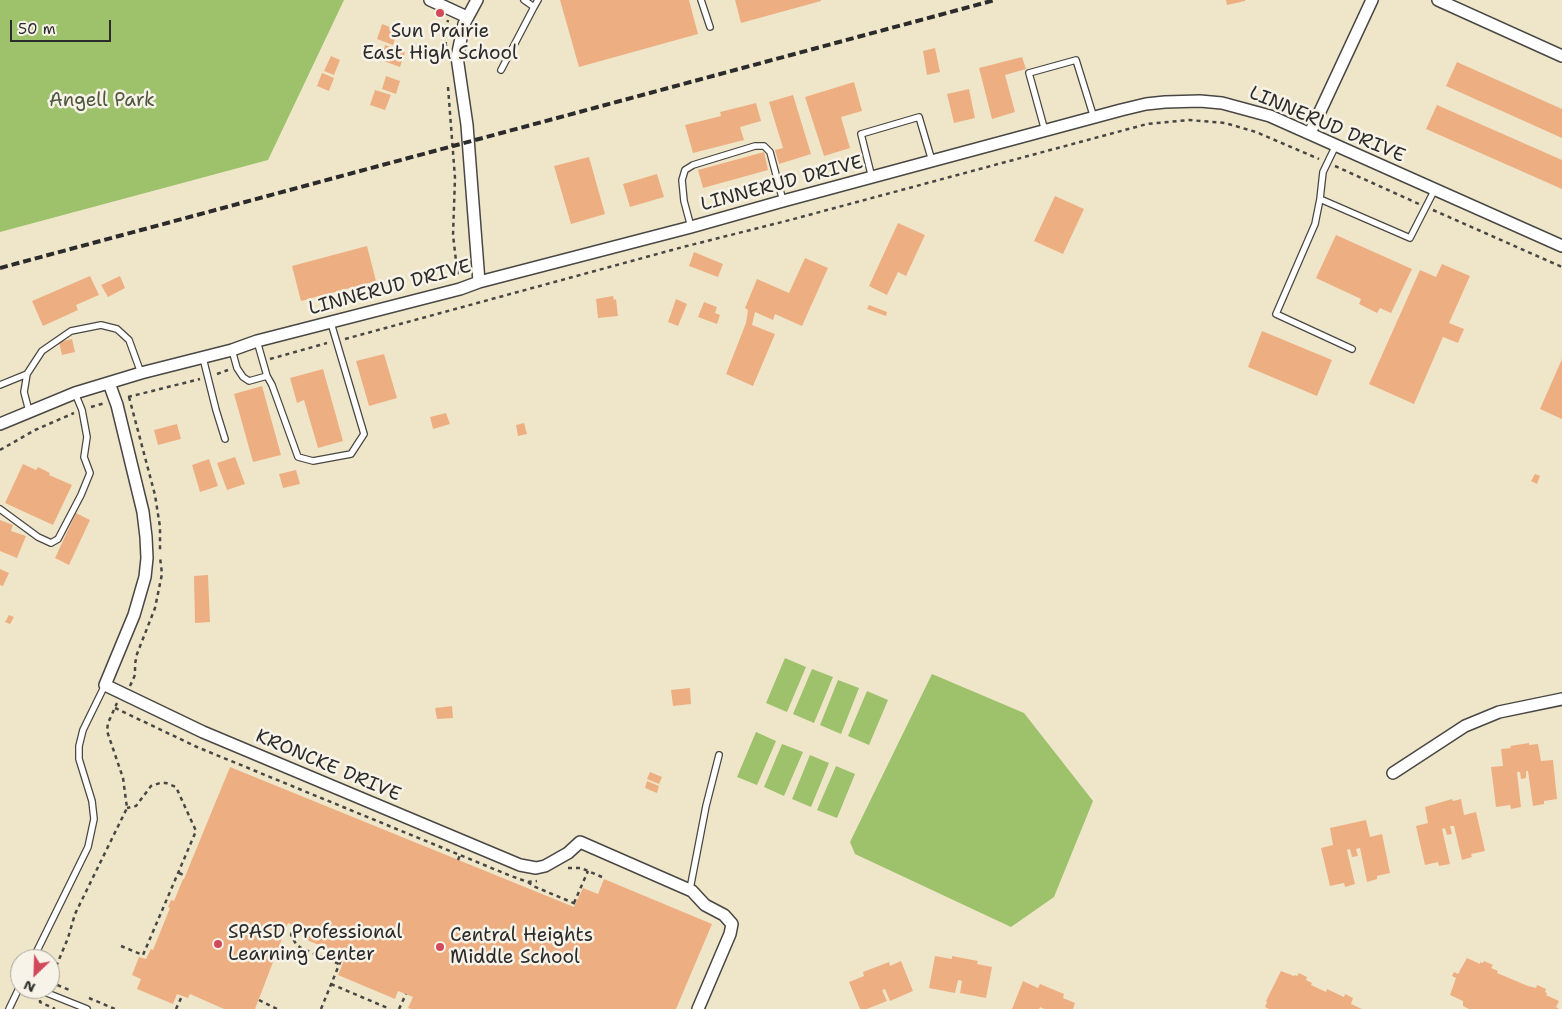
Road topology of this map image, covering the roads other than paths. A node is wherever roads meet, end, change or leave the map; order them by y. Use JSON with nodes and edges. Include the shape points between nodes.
{"nodes":[{"id":1,"x":430,"y":0,"type":"edge"},
{"id":2,"x":477,"y":0,"type":"edge"},
{"id":3,"x":524,"y":0,"type":"edge"},
{"id":4,"x":538,"y":0,"type":"edge"},
{"id":5,"x":701,"y":0,"type":"edge"},
{"id":6,"x":1372,"y":0,"type":"edge"},
{"id":7,"x":1438,"y":0,"type":"edge"},
{"id":8,"x":534,"y":6,"type":"junction"},
{"id":9,"x":467,"y":17,"type":"junction"},
{"id":10,"x":710,"y":27,"type":"dead end"},
{"id":11,"x":1562,"y":56,"type":"edge"},
{"id":12,"x":501,"y":70,"type":"dead end"},
{"id":13,"x":1094,"y":118,"type":"junction"},
{"id":14,"x":1046,"y":131,"type":"junction"},
{"id":15,"x":1310,"y":133,"type":"junction"},
{"id":16,"x":1336,"y":145,"type":"junction"},
{"id":17,"x":932,"y":162,"type":"junction"},
{"id":18,"x":872,"y":178,"type":"junction"},
{"id":19,"x":1435,"y":189,"type":"junction"},
{"id":20,"x":1320,"y":199,"type":"junction"},
{"id":21,"x":783,"y":201,"type":"junction"},
{"id":22,"x":691,"y":228,"type":"junction"},
{"id":23,"x":1562,"y":246,"type":"edge"},
{"id":24,"x":478,"y":282,"type":"junction"},
{"id":25,"x":331,"y":323,"type":"junction"},
{"id":26,"x":257,"y":342,"type":"junction"},
{"id":27,"x":1352,"y":349,"type":"dead end"},
{"id":28,"x":232,"y":350,"type":"junction"},
{"id":29,"x":203,"y":358,"type":"junction"},
{"id":30,"x":141,"y":373,"type":"junction"},
{"id":31,"x":27,"y":374,"type":"junction"},
{"id":32,"x":267,"y":376,"type":"junction"},
{"id":33,"x":109,"y":382,"type":"junction"},
{"id":34,"x":0,"y":385,"type":"edge"},
{"id":35,"x":75,"y":393,"type":"junction"},
{"id":36,"x":29,"y":412,"type":"junction"},
{"id":37,"x":0,"y":424,"type":"edge"},
{"id":38,"x":225,"y":439,"type":"dead end"},
{"id":39,"x":0,"y":509,"type":"edge"},
{"id":40,"x":104,"y":684,"type":"junction"},
{"id":41,"x":1562,"y":699,"type":"edge"},
{"id":42,"x":719,"y":755,"type":"dead end"},
{"id":43,"x":1393,"y":773,"type":"dead end"},
{"id":44,"x":690,"y":889,"type":"junction"},
{"id":45,"x":38,"y":949,"type":"edge"},
{"id":46,"x":60,"y":998,"type":"edge"},
{"id":47,"x":87,"y":1009,"type":"edge"},
{"id":48,"x":698,"y":1009,"type":"edge"}],
"edges":[{"from":1,"to":9,"type":"street"},
{"from":2,"to":9,"type":"street"},
{"from":3,"to":8,"type":"lane"},
{"from":4,"to":8,"type":"lane"},
{"from":5,"to":10,"type":"lane"},
{"from":6,"to":15,"type":"street"},
{"from":7,"to":11,"type":"street"},
{"from":8,"to":12,"type":"lane"},
{"from":9,"to":24,"type":"street","via":[[457,57],[467,125]]},
{"from":13,"to":14,"type":"street","name":"LINNERUD DRIVE"},
{"from":13,"to":14,"type":"lane","via":[[1076,60],[1029,72]]},
{"from":13,"to":15,"type":"street","name":"LINNERUD DRIVE","via":[[1146,104],[1200,101],[1246,108]]},
{"from":14,"to":17,"type":"street","name":"LINNERUD DRIVE"},
{"from":15,"to":16,"type":"street","name":"LINNERUD DRIVE"},
{"from":16,"to":19,"type":"street","name":"LINNERUD DRIVE"},
{"from":16,"to":20,"type":"lane","via":[[1323,172]]},
{"from":17,"to":18,"type":"street","name":"LINNERUD DRIVE"},
{"from":17,"to":18,"type":"lane","via":[[919,117],[861,134]]},
{"from":18,"to":21,"type":"street","name":"LINNERUD DRIVE"},
{"from":19,"to":20,"type":"lane","via":[[1410,238]]},
{"from":19,"to":23,"type":"street","name":"LINNERUD DRIVE"},
{"from":20,"to":27,"type":"lane","via":[[1315,224],[1276,314]]},
{"from":21,"to":22,"type":"street","name":"LINNERUD DRIVE"},
{"from":21,"to":22,"type":"lane","via":[[770,152],[764,146],[737,151],[685,170],[682,180],[684,201]]},
{"from":22,"to":24,"type":"street","name":"LINNERUD DRIVE"},
{"from":24,"to":25,"type":"street","name":"LINNERUD DRIVE"},
{"from":25,"to":26,"type":"street","name":"LINNERUD DRIVE"},
{"from":25,"to":32,"type":"lane","via":[[364,434],[352,454],[313,461],[298,457]]},
{"from":26,"to":28,"type":"street","name":"LINNERUD DRIVE"},
{"from":26,"to":32,"type":"lane"},
{"from":28,"to":29,"type":"street","name":"LINNERUD DRIVE"},
{"from":28,"to":32,"type":"lane","via":[[243,377],[249,381]]},
{"from":29,"to":30,"type":"street","name":"LINNERUD DRIVE"},
{"from":29,"to":38,"type":"lane"},
{"from":30,"to":31,"type":"lane","via":[[128,340],[118,329],[101,325],[70,331],[42,351]]},
{"from":30,"to":33,"type":"street","name":"LINNERUD DRIVE"},
{"from":31,"to":34,"type":"lane"},
{"from":31,"to":36,"type":"lane","via":[[24,392]]},
{"from":33,"to":35,"type":"street","name":"LINNERUD DRIVE"},
{"from":33,"to":40,"type":"street","via":[[143,512],[147,558],[136,608]]},
{"from":35,"to":36,"type":"street","name":"LINNERUD DRIVE"},
{"from":35,"to":39,"type":"lane","via":[[88,437],[84,457],[90,474],[58,539],[51,543],[38,537]]},
{"from":36,"to":37,"type":"street","name":"LINNERUD DRIVE"},
{"from":40,"to":44,"type":"street","name":"KRONCKE DRIVE","via":[[203,732],[520,865],[544,866],[580,842]]},
{"from":40,"to":45,"type":"lane","via":[[78,746],[78,759],[92,801],[94,819],[88,847]]},
{"from":41,"to":43,"type":"street","via":[[1499,712],[1465,726]]},
{"from":42,"to":44,"type":"lane"},
{"from":44,"to":48,"type":"street","name":"KRONCKE DRIVE","via":[[705,905],[724,915],[732,924]]},
{"from":46,"to":47,"type":"lane"}]}
